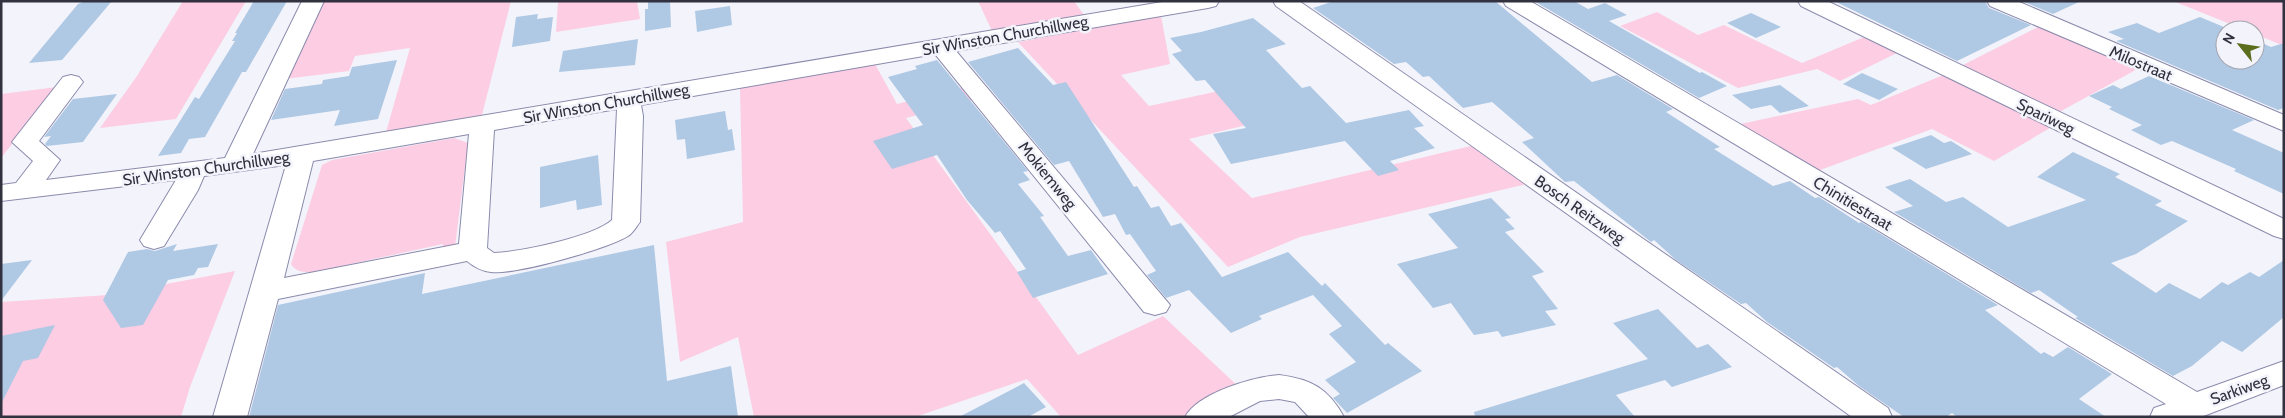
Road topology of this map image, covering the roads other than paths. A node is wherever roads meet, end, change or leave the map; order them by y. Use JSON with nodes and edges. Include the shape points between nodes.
{"nodes":[{"id":1,"x":313,"y":1,"type":"edge"},
{"id":2,"x":1208,"y":1,"type":"edge"},
{"id":3,"x":1284,"y":1,"type":"edge"},
{"id":4,"x":1514,"y":1,"type":"edge"},
{"id":5,"x":1809,"y":1,"type":"edge"},
{"id":6,"x":1998,"y":1,"type":"edge"},
{"id":7,"x":940,"y":46,"type":"junction"},
{"id":8,"x":71,"y":82,"type":"dead end"},
{"id":9,"x":628,"y":98,"type":"junction"},
{"id":10,"x":482,"y":124,"type":"junction"},
{"id":11,"x":2284,"y":124,"type":"edge"},
{"id":12,"x":301,"y":155,"type":"junction"},
{"id":13,"x":235,"y":164,"type":"junction"},
{"id":14,"x":193,"y":170,"type":"junction"},
{"id":15,"x":13,"y":192,"type":"edge"},
{"id":16,"x":2284,"y":230,"type":"edge"},
{"id":17,"x":154,"y":240,"type":"dead end"},
{"id":18,"x":473,"y":251,"type":"junction"},
{"id":19,"x":264,"y":292,"type":"junction"},
{"id":20,"x":1155,"y":305,"type":"dead end"},
{"id":21,"x":2284,"y":372,"type":"edge"},
{"id":22,"x":2177,"y":413,"type":"edge"},
{"id":23,"x":230,"y":417,"type":"edge"},
{"id":24,"x":1201,"y":417,"type":"edge"},
{"id":25,"x":1328,"y":417,"type":"edge"},
{"id":26,"x":1876,"y":417,"type":"edge"}],
"edges":[{"from":1,"to":13,"type":"street"},
{"from":2,"to":7,"type":"street","name":"Sir Winston Churchillweg"},
{"from":3,"to":26,"type":"street","name":"Bosch Reitzweg"},
{"from":4,"to":22,"type":"street","name":"Chinitiestraat"},
{"from":5,"to":16,"type":"street","name":"Spariweg"},
{"from":6,"to":11,"type":"street","name":"Milostraat"},
{"from":7,"to":9,"type":"street","name":"Sir Winston Churchillweg"},
{"from":7,"to":20,"type":"street","name":"Mokiemweg"},
{"from":8,"to":15,"type":"street","via":[[25,142],[47,160]]},
{"from":9,"to":10,"type":"street","name":"Sir Winston Churchillweg"},
{"from":9,"to":18,"type":"street","via":[[631,116],[626,222],[619,230],[513,261],[492,263]]},
{"from":10,"to":12,"type":"street","name":"Sir Winston Churchillweg"},
{"from":10,"to":18,"type":"street"},
{"from":12,"to":13,"type":"street","name":"Sir Winston Churchillweg"},
{"from":12,"to":19,"type":"street"},
{"from":13,"to":14,"type":"street","name":"Sir Winston Churchillweg"},
{"from":14,"to":15,"type":"street","name":"Sir Winston Churchillweg"},
{"from":14,"to":17,"type":"street","via":[[185,190]]},
{"from":18,"to":19,"type":"street"},
{"from":19,"to":23,"type":"street"},
{"from":21,"to":22,"type":"street","name":"Sarkiweg"},
{"from":24,"to":25,"type":"street","via":[[1248,391],[1272,386],[1308,394]]}]}
